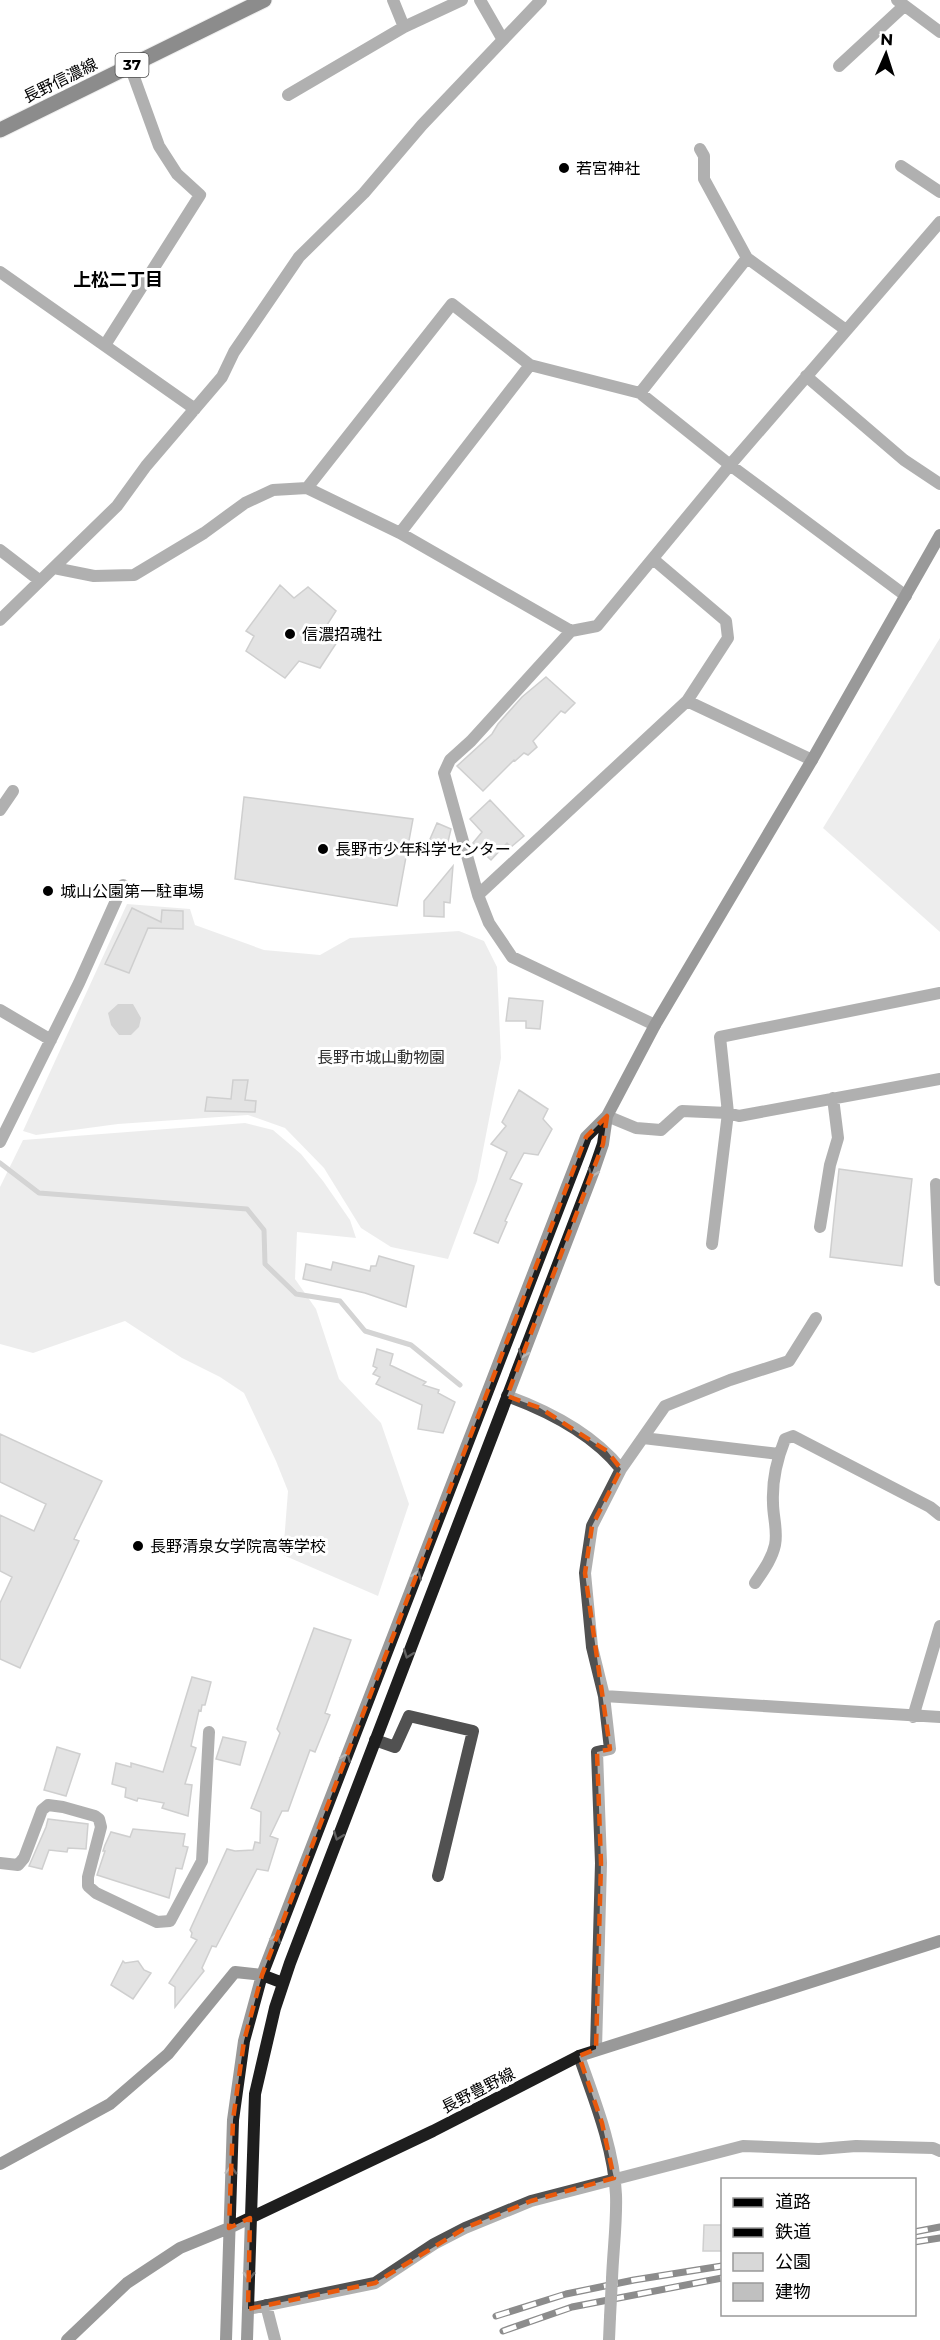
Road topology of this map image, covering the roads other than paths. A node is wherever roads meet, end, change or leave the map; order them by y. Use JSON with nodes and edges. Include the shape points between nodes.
{"nodes":[{"id":1,"x":264,"y":0,"type":"edge"},
{"id":2,"x":393,"y":0,"type":"edge"},
{"id":3,"x":462,"y":0,"type":"edge"},
{"id":4,"x":480,"y":0,"type":"edge"},
{"id":5,"x":542,"y":0,"type":"edge"},
{"id":6,"x":901,"y":3,"type":"edge"},
{"id":7,"x":404,"y":27,"type":"junction"},
{"id":8,"x":940,"y":32,"type":"edge"},
{"id":9,"x":503,"y":40,"type":"junction"},
{"id":10,"x":130,"y":66,"type":"junction"},
{"id":11,"x":839,"y":66,"type":"dead end"},
{"id":12,"x":288,"y":95,"type":"dead end"},
{"id":13,"x":0,"y":130,"type":"edge"},
{"id":14,"x":700,"y":149,"type":"dead end"},
{"id":15,"x":902,"y":166,"type":"dead end"},
{"id":16,"x":940,"y":192,"type":"edge"},
{"id":17,"x":940,"y":222,"type":"edge"},
{"id":18,"x":747,"y":258,"type":"junction"},
{"id":19,"x":0,"y":272,"type":"edge"},
{"id":20,"x":846,"y":330,"type":"junction"},
{"id":21,"x":105,"y":345,"type":"junction"},
{"id":22,"x":530,"y":365,"type":"junction"},
{"id":23,"x":806,"y":376,"type":"junction"},
{"id":24,"x":640,"y":393,"type":"junction"},
{"id":25,"x":195,"y":409,"type":"junction"},
{"id":26,"x":730,"y":465,"type":"junction"},
{"id":27,"x":940,"y":484,"type":"edge"},
{"id":28,"x":307,"y":488,"type":"junction"},
{"id":29,"x":400,"y":532,"type":"junction"},
{"id":30,"x":940,"y":535,"type":"edge"},
{"id":31,"x":0,"y":550,"type":"edge"},
{"id":32,"x":653,"y":560,"type":"junction"},
{"id":33,"x":54,"y":568,"type":"junction"},
{"id":34,"x":39,"y":580,"type":"junction"},
{"id":35,"x":906,"y":596,"type":"junction"},
{"id":36,"x":0,"y":620,"type":"edge"},
{"id":37,"x":571,"y":631,"type":"junction"},
{"id":38,"x":687,"y":701,"type":"junction"},
{"id":39,"x":812,"y":760,"type":"junction"},
{"id":40,"x":13,"y":791,"type":"dead end"},
{"id":41,"x":0,"y":810,"type":"edge"},
{"id":42,"x":123,"y":885,"type":"dead end"},
{"id":43,"x":478,"y":896,"type":"junction"},
{"id":44,"x":940,"y":993,"type":"edge"},
{"id":45,"x":0,"y":1010,"type":"edge"},
{"id":46,"x":655,"y":1025,"type":"junction"},
{"id":47,"x":51,"y":1040,"type":"junction"},
{"id":48,"x":940,"y":1078,"type":"edge"},
{"id":49,"x":833,"y":1098,"type":"junction"},
{"id":50,"x":729,"y":1113,"type":"junction"},
{"id":51,"x":607,"y":1116,"type":"junction"},
{"id":52,"x":0,"y":1142,"type":"edge"},
{"id":53,"x":936,"y":1184,"type":"dead end"},
{"id":54,"x":820,"y":1227,"type":"dead end"},
{"id":55,"x":712,"y":1244,"type":"dead end"},
{"id":56,"x":940,"y":1280,"type":"edge"},
{"id":57,"x":816,"y":1318,"type":"dead end"},
{"id":58,"x":507,"y":1396,"type":"junction"},
{"id":59,"x":643,"y":1438,"type":"junction"},
{"id":60,"x":779,"y":1454,"type":"junction"},
{"id":61,"x":621,"y":1469,"type":"junction"},
{"id":62,"x":940,"y":1515,"type":"edge"},
{"id":63,"x":755,"y":1582,"type":"dead end"},
{"id":64,"x":940,"y":1626,"type":"edge"},
{"id":65,"x":604,"y":1695,"type":"junction"},
{"id":66,"x":914,"y":1717,"type":"junction"},
{"id":67,"x":940,"y":1718,"type":"edge"},
{"id":68,"x":209,"y":1732,"type":"dead end"},
{"id":69,"x":375,"y":1740,"type":"junction"},
{"id":70,"x":0,"y":1863,"type":"edge"},
{"id":71,"x":438,"y":1876,"type":"dead end"},
{"id":72,"x":940,"y":1941,"type":"edge"},
{"id":73,"x":262,"y":1976,"type":"junction"},
{"id":74,"x":283,"y":1983,"type":"junction"},
{"id":75,"x":596,"y":2049,"type":"junction"},
{"id":76,"x":579,"y":2056,"type":"junction"},
{"id":77,"x":940,"y":2151,"type":"edge"},
{"id":78,"x":0,"y":2164,"type":"edge"},
{"id":79,"x":614,"y":2178,"type":"junction"},
{"id":80,"x":250,"y":2218,"type":"junction"},
{"id":81,"x":229,"y":2228,"type":"junction"},
{"id":82,"x":266,"y":2305,"type":"junction"},
{"id":83,"x":248,"y":2309,"type":"junction"},
{"id":84,"x":67,"y":2340,"type":"edge"},
{"id":85,"x":226,"y":2340,"type":"edge"},
{"id":86,"x":247,"y":2340,"type":"edge"},
{"id":87,"x":275,"y":2340,"type":"edge"},
{"id":88,"x":609,"y":2340,"type":"edge"}],
"edges":[{"from":1,"to":10,"type":"main road","name":"長野信濃線","number":"37"},
{"from":2,"to":7,"type":"street"},
{"from":3,"to":7,"type":"street"},
{"from":4,"to":9,"type":"street"},
{"from":5,"to":9,"type":"street"},
{"from":6,"to":8,"type":"street"},
{"from":6,"to":11,"type":"street"},
{"from":7,"to":12,"type":"street"},
{"from":9,"to":25,"type":"street","via":[[364,193],[299,256],[234,352],[222,377]]},
{"from":10,"to":13,"type":"main road","name":"長野信濃線","number":"37"},
{"from":10,"to":21,"type":"street","via":[[159,146],[177,174],[200,195]]},
{"from":14,"to":18,"type":"street","via":[[705,156],[704,178]]},
{"from":15,"to":16,"type":"street"},
{"from":17,"to":20,"type":"street"},
{"from":18,"to":20,"type":"street"},
{"from":18,"to":24,"type":"street"},
{"from":19,"to":21,"type":"street"},
{"from":20,"to":23,"type":"street"},
{"from":21,"to":25,"type":"street"},
{"from":22,"to":24,"type":"street"},
{"from":22,"to":28,"type":"street","via":[[452,304]]},
{"from":22,"to":29,"type":"street"},
{"from":23,"to":26,"type":"street"},
{"from":23,"to":27,"type":"street","via":[[904,460]]},
{"from":24,"to":26,"type":"street"},
{"from":25,"to":33,"type":"street","via":[[117,506]]},
{"from":26,"to":32,"type":"street"},
{"from":26,"to":35,"type":"street"},
{"from":28,"to":29,"type":"street"},
{"from":28,"to":33,"type":"street","via":[[273,490],[245,503],[204,533],[134,574],[94,576]]},
{"from":29,"to":37,"type":"street"},
{"from":30,"to":35,"type":"street"},
{"from":31,"to":34,"type":"street"},
{"from":32,"to":37,"type":"street","via":[[597,626]]},
{"from":32,"to":38,"type":"street","via":[[726,621],[728,638]]},
{"from":33,"to":34,"type":"street"},
{"from":34,"to":36,"type":"street"},
{"from":35,"to":39,"type":"street"},
{"from":37,"to":43,"type":"street","via":[[450,760],[444,773]]},
{"from":38,"to":39,"type":"street"},
{"from":38,"to":43,"type":"street"},
{"from":39,"to":46,"type":"street"},
{"from":40,"to":41,"type":"street"},
{"from":42,"to":47,"type":"street"},
{"from":43,"to":46,"type":"street","via":[[489,923],[512,957]]},
{"from":44,"to":50,"type":"street","via":[[720,1037]]},
{"from":45,"to":47,"type":"street"},
{"from":46,"to":51,"type":"street"},
{"from":47,"to":52,"type":"street"},
{"from":48,"to":49,"type":"street"},
{"from":49,"to":50,"type":"street","via":[[739,1116]]},
{"from":49,"to":54,"type":"street","via":[[838,1138]]},
{"from":50,"to":51,"type":"street","via":[[681,1111],[661,1130],[636,1128]]},
{"from":50,"to":55,"type":"street"},
{"from":51,"to":58,"type":"street","one_way":true,"via":[[593,1173]]},
{"from":73,"to":51,"type":"street","one_way":true,"via":[[586,1137]]},
{"from":53,"to":56,"type":"street"},
{"from":57,"to":59,"type":"street","via":[[789,1362],[665,1406]]},
{"from":58,"to":61,"type":"street","via":[[540,1408],[607,1451]]},
{"from":58,"to":69,"type":"street","one_way":true},
{"from":59,"to":60,"type":"street"},
{"from":59,"to":61,"type":"street"},
{"from":60,"to":62,"type":"street","via":[[785,1439],[793,1436]]},
{"from":60,"to":63,"type":"street","via":[[773,1503],[776,1543],[772,1557]]},
{"from":61,"to":65,"type":"street","via":[[592,1526],[585,1573],[592,1647]]},
{"from":64,"to":66,"type":"street"},
{"from":65,"to":66,"type":"street"},
{"from":65,"to":75,"type":"street","via":[[610,1749],[597,1752],[601,1863]]},
{"from":66,"to":67,"type":"street"},
{"from":68,"to":70,"type":"street","via":[[202,1861],[170,1922],[157,1922],[88,1886],[101,1827],[95,1816],[48,1805],[42,1810],[24,1858],[18,1865]]},
{"from":69,"to":71,"type":"street","via":[[395,1746],[409,1716],[473,1731]]},
{"from":69,"to":74,"type":"street","one_way":true},
{"from":72,"to":75,"type":"street","name":"長野豊野線"},
{"from":73,"to":74,"type":"street"},
{"from":73,"to":78,"type":"street","via":[[235,1972],[168,2054],[110,2104]]},
{"from":81,"to":73,"type":"street","one_way":true,"via":[[233,2120],[244,2041]]},
{"from":74,"to":80,"type":"street","via":[[255,2094]]},
{"from":75,"to":76,"type":"street","name":"長野豊野線"},
{"from":76,"to":79,"type":"street","via":[[602,2123]]},
{"from":76,"to":80,"type":"street","name":"長野豊野線"},
{"from":77,"to":79,"type":"street","via":[[743,2146]]},
{"from":79,"to":82,"type":"street","via":[[531,2201],[465,2228],[375,2283]]},
{"from":79,"to":88,"type":"street","bridge":true},
{"from":80,"to":81,"type":"street","name":"長野豊野線"},
{"from":80,"to":83,"type":"street","one_way":true},
{"from":81,"to":84,"type":"street","name":"長野豊野線","via":[[180,2248],[127,2283]]},
{"from":81,"to":85,"type":"street"},
{"from":82,"to":83,"type":"street"},
{"from":82,"to":87,"type":"street"},
{"from":83,"to":86,"type":"street"}]}
